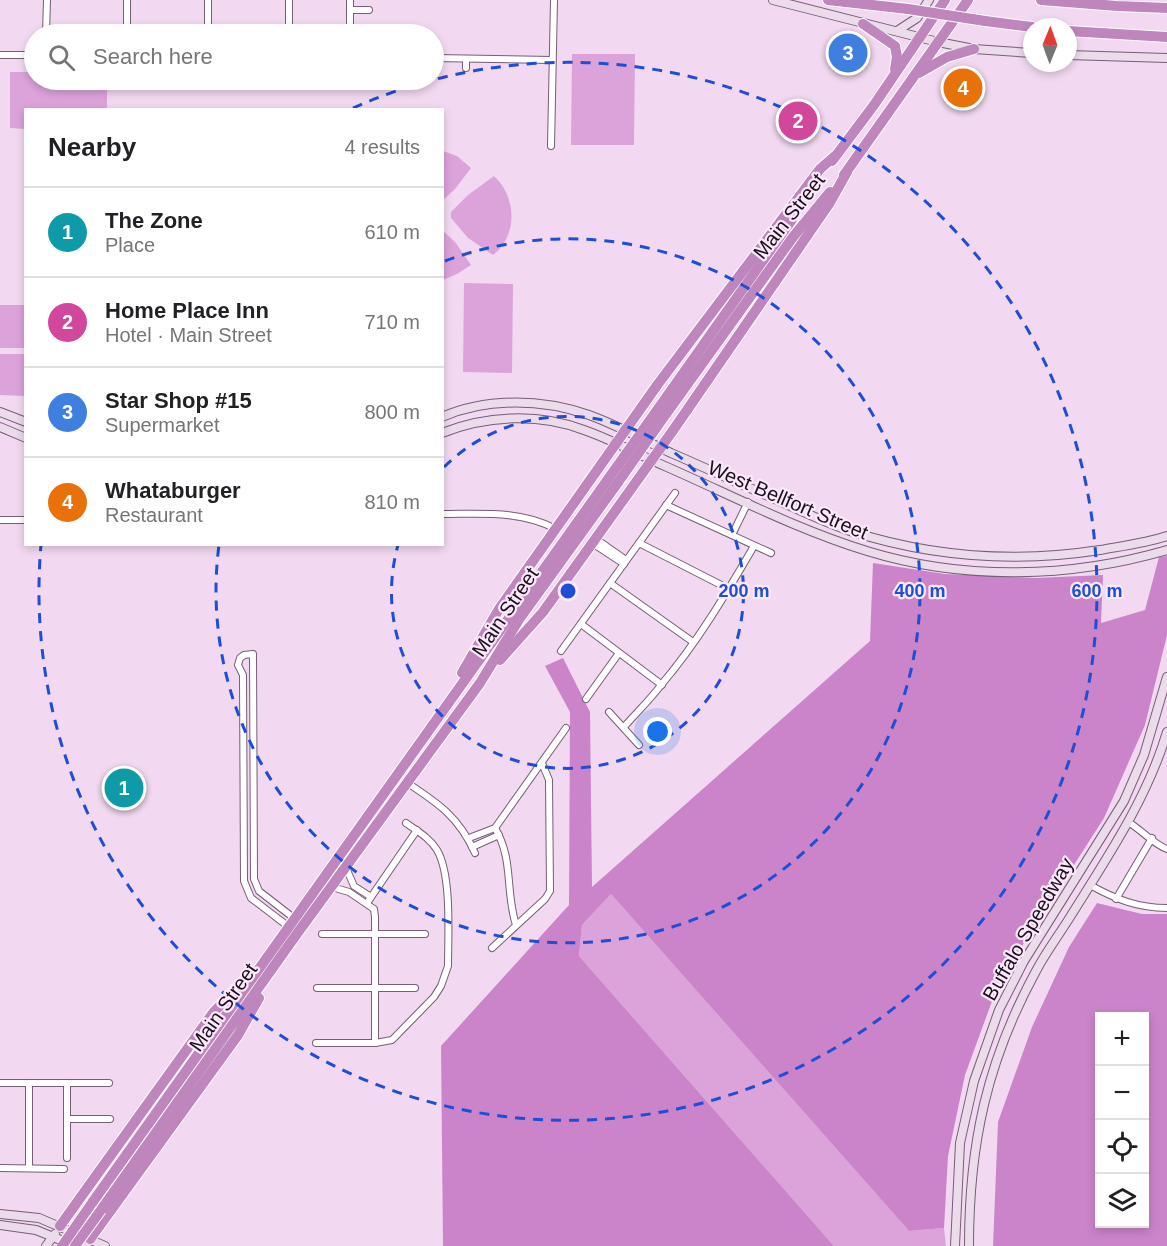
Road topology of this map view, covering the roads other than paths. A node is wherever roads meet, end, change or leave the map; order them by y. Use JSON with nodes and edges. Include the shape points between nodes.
{"nodes":[{"id":1,"x":46,"y":0,"type":"edge"},
{"id":2,"x":127,"y":0,"type":"edge"},
{"id":3,"x":208,"y":0,"type":"edge"},
{"id":4,"x":289,"y":0,"type":"edge"},
{"id":5,"x":350,"y":0,"type":"edge"},
{"id":6,"x":554,"y":0,"type":"edge"},
{"id":7,"x":773,"y":0,"type":"edge"},
{"id":8,"x":828,"y":0,"type":"edge"},
{"id":9,"x":870,"y":0,"type":"edge"},
{"id":10,"x":929,"y":0,"type":"edge"},
{"id":11,"x":945,"y":0,"type":"edge"},
{"id":12,"x":968,"y":0,"type":"edge"},
{"id":13,"x":1041,"y":0,"type":"edge"},
{"id":14,"x":1167,"y":8,"type":"edge"},
{"id":15,"x":908,"y":9,"type":"junction"},
{"id":16,"x":350,"y":10,"type":"junction"},
{"id":17,"x":369,"y":10,"type":"dead end"},
{"id":18,"x":46,"y":24,"type":"edge"},
{"id":19,"x":127,"y":24,"type":"edge"},
{"id":20,"x":208,"y":24,"type":"edge"},
{"id":21,"x":289,"y":24,"type":"edge"},
{"id":22,"x":350,"y":24,"type":"edge"},
{"id":23,"x":863,"y":24,"type":"junction"},
{"id":24,"x":1023,"y":26,"type":"edge"},
{"id":25,"x":897,"y":31,"type":"junction"},
{"id":26,"x":1077,"y":32,"type":"edge"},
{"id":27,"x":1167,"y":37,"type":"edge"},
{"id":28,"x":918,"y":38,"type":"junction"},
{"id":29,"x":938,"y":42,"type":"junction"},
{"id":30,"x":974,"y":49,"type":"junction"},
{"id":31,"x":1023,"y":52,"type":"edge"},
{"id":32,"x":1077,"y":54,"type":"edge"},
{"id":33,"x":0,"y":55,"type":"edge"},
{"id":34,"x":24,"y":56,"type":"edge"},
{"id":35,"x":1165,"y":57,"type":"edge"},
{"id":36,"x":444,"y":58,"type":"edge"},
{"id":37,"x":466,"y":58,"type":"junction"},
{"id":38,"x":552,"y":60,"type":"junction"},
{"id":39,"x":466,"y":68,"type":"dead end"},
{"id":40,"x":893,"y":76,"type":"junction"},
{"id":41,"x":914,"y":77,"type":"junction"},
{"id":42,"x":551,"y":146,"type":"dead end"},
{"id":43,"x":835,"y":156,"type":"junction"},
{"id":44,"x":847,"y":172,"type":"junction"},
{"id":45,"x":646,"y":401,"type":"junction"},
{"id":46,"x":518,"y":403,"type":"junction"},
{"id":47,"x":662,"y":411,"type":"junction"},
{"id":48,"x":0,"y":412,"type":"edge"},
{"id":49,"x":444,"y":416,"type":"edge"},
{"id":50,"x":517,"y":418,"type":"junction"},
{"id":51,"x":22,"y":420,"type":"edge"},
{"id":52,"x":0,"y":427,"type":"edge"},
{"id":53,"x":674,"y":429,"type":"junction"},
{"id":54,"x":626,"y":430,"type":"junction"},
{"id":55,"x":12,"y":432,"type":"junction"},
{"id":56,"x":444,"y":432,"type":"edge"},
{"id":57,"x":24,"y":437,"type":"edge"},
{"id":58,"x":616,"y":444,"type":"junction"},
{"id":59,"x":661,"y":448,"type":"junction"},
{"id":60,"x":652,"y":460,"type":"junction"},
{"id":61,"x":603,"y":462,"type":"junction"},
{"id":62,"x":615,"y":478,"type":"junction"},
{"id":63,"x":633,"y":486,"type":"junction"},
{"id":64,"x":754,"y":490,"type":"junction"},
{"id":65,"x":675,"y":493,"type":"dead end"},
{"id":66,"x":748,"y":502,"type":"junction"},
{"id":67,"x":666,"y":505,"type":"junction"},
{"id":68,"x":444,"y":514,"type":"edge"},
{"id":69,"x":0,"y":520,"type":"edge"},
{"id":70,"x":24,"y":520,"type":"edge"},
{"id":71,"x":556,"y":529,"type":"junction"},
{"id":72,"x":848,"y":530,"type":"junction"},
{"id":73,"x":732,"y":535,"type":"junction"},
{"id":74,"x":1167,"y":536,"type":"edge"},
{"id":75,"x":594,"y":541,"type":"junction"},
{"id":76,"x":639,"y":543,"type":"junction"},
{"id":77,"x":843,"y":543,"type":"junction"},
{"id":78,"x":754,"y":546,"type":"junction"},
{"id":79,"x":1167,"y":550,"type":"edge"},
{"id":80,"x":771,"y":553,"type":"dead end"},
{"id":81,"x":1075,"y":554,"type":"junction"},
{"id":82,"x":997,"y":557,"type":"junction"},
{"id":83,"x":625,"y":562,"type":"junction"},
{"id":84,"x":1077,"y":569,"type":"junction"},
{"id":85,"x":996,"y":572,"type":"junction"},
{"id":86,"x":610,"y":584,"type":"junction"},
{"id":87,"x":729,"y":589,"type":"junction"},
{"id":88,"x":581,"y":624,"type":"junction"},
{"id":89,"x":693,"y":642,"type":"junction"},
{"id":90,"x":561,"y":651,"type":"dead end"},
{"id":91,"x":619,"y":653,"type":"junction"},
{"id":92,"x":1167,"y":677,"type":"edge"},
{"id":93,"x":480,"y":683,"type":"junction"},
{"id":94,"x":662,"y":685,"type":"junction"},
{"id":95,"x":243,"y":690,"type":"junction"},
{"id":96,"x":253,"y":690,"type":"junction"},
{"id":97,"x":586,"y":699,"type":"dead end"},
{"id":98,"x":609,"y":712,"type":"dead end"},
{"id":99,"x":624,"y":727,"type":"junction"},
{"id":100,"x":566,"y":728,"type":"dead end"},
{"id":101,"x":1167,"y":732,"type":"edge"},
{"id":102,"x":426,"y":734,"type":"junction"},
{"id":103,"x":639,"y":745,"type":"dead end"},
{"id":104,"x":542,"y":763,"type":"junction"},
{"id":105,"x":244,"y":770,"type":"junction"},
{"id":106,"x":254,"y":770,"type":"junction"},
{"id":107,"x":406,"y":782,"type":"junction"},
{"id":108,"x":1124,"y":801,"type":"junction"},
{"id":109,"x":1136,"y":807,"type":"junction"},
{"id":110,"x":1128,"y":822,"type":"junction"},
{"id":111,"x":406,"y":823,"type":"dead end"},
{"id":112,"x":495,"y":828,"type":"junction"},
{"id":113,"x":417,"y":830,"type":"junction"},
{"id":114,"x":499,"y":835,"type":"junction"},
{"id":115,"x":469,"y":838,"type":"junction"},
{"id":116,"x":1152,"y":838,"type":"junction"},
{"id":117,"x":1167,"y":849,"type":"edge"},
{"id":118,"x":244,"y":862,"type":"junction"},
{"id":119,"x":254,"y":862,"type":"junction"},
{"id":120,"x":346,"y":868,"type":"junction"},
{"id":121,"x":1077,"y":878,"type":"junction"},
{"id":122,"x":1090,"y":885,"type":"junction"},
{"id":123,"x":332,"y":886,"type":"junction"},
{"id":124,"x":358,"y":888,"type":"junction"},
{"id":125,"x":354,"y":895,"type":"junction"},
{"id":126,"x":371,"y":897,"type":"junction"},
{"id":127,"x":1116,"y":899,"type":"junction"},
{"id":128,"x":367,"y":903,"type":"junction"},
{"id":129,"x":1167,"y":908,"type":"edge"},
{"id":130,"x":516,"y":925,"type":"junction"},
{"id":131,"x":294,"y":927,"type":"junction"},
{"id":132,"x":322,"y":934,"type":"dead end"},
{"id":133,"x":375,"y":934,"type":"junction"},
{"id":134,"x":425,"y":934,"type":"dead end"},
{"id":135,"x":281,"y":939,"type":"junction"},
{"id":136,"x":492,"y":948,"type":"dead end"},
{"id":137,"x":1015,"y":978,"type":"junction"},
{"id":138,"x":1029,"y":984,"type":"junction"},
{"id":139,"x":317,"y":988,"type":"dead end"},
{"id":140,"x":375,"y":988,"type":"junction"},
{"id":141,"x":415,"y":988,"type":"dead end"},
{"id":142,"x":316,"y":1043,"type":"dead end"},
{"id":143,"x":375,"y":1043,"type":"junction"},
{"id":144,"x":974,"y":1081,"type":"junction"},
{"id":145,"x":0,"y":1083,"type":"edge"},
{"id":146,"x":29,"y":1083,"type":"junction"},
{"id":147,"x":67,"y":1083,"type":"junction"},
{"id":148,"x":109,"y":1083,"type":"dead end"},
{"id":149,"x":988,"y":1085,"type":"junction"},
{"id":150,"x":67,"y":1119,"type":"junction"},
{"id":151,"x":110,"y":1119,"type":"dead end"},
{"id":152,"x":67,"y":1158,"type":"dead end"},
{"id":153,"x":0,"y":1168,"type":"edge"},
{"id":154,"x":29,"y":1168,"type":"junction"},
{"id":155,"x":64,"y":1169,"type":"dead end"},
{"id":156,"x":956,"y":1198,"type":"junction"},
{"id":157,"x":969,"y":1200,"type":"junction"},
{"id":158,"x":76,"y":1202,"type":"junction"},
{"id":159,"x":99,"y":1211,"type":"junction"},
{"id":160,"x":0,"y":1214,"type":"edge"},
{"id":161,"x":0,"y":1225,"type":"edge"},
{"id":162,"x":60,"y":1226,"type":"junction"},
{"id":163,"x":53,"y":1236,"type":"junction"},
{"id":164,"x":88,"y":1242,"type":"edge"},
{"id":165,"x":46,"y":1246,"type":"edge"},
{"id":166,"x":62,"y":1246,"type":"edge"},
{"id":167,"x":75,"y":1246,"type":"edge"},
{"id":168,"x":105,"y":1246,"type":"edge"},
{"id":169,"x":955,"y":1246,"type":"edge"},
{"id":170,"x":969,"y":1246,"type":"edge"}],
"edges":[{"from":1,"to":18,"type":"street"},
{"from":2,"to":19,"type":"street"},
{"from":3,"to":20,"type":"street"},
{"from":4,"to":21,"type":"street"},
{"from":5,"to":16,"type":"street"},
{"from":6,"to":38,"type":"street"},
{"from":7,"to":23,"type":"main road"},
{"from":8,"to":15,"type":"highway"},
{"from":9,"to":15,"type":"highway"},
{"from":10,"to":25,"type":"main road","via":[[917,18]]},
{"from":11,"to":28,"type":"highway","name":"Main Street"},
{"from":12,"to":29,"type":"highway","name":"Main Street"},
{"from":13,"to":14,"type":"highway"},
{"from":15,"to":24,"type":"highway","bridge":true},
{"from":16,"to":17,"type":"street"},
{"from":16,"to":22,"type":"street"},
{"from":23,"to":25,"type":"main road"},
{"from":23,"to":40,"type":"highway","via":[[895,46]]},
{"from":25,"to":28,"type":"main road"},
{"from":26,"to":27,"type":"highway"},
{"from":28,"to":29,"type":"main road"},
{"from":28,"to":40,"type":"highway","name":"Main Street"},
{"from":29,"to":30,"type":"main road"},
{"from":29,"to":41,"type":"highway","name":"Main Street"},
{"from":30,"to":31,"type":"main road"},
{"from":30,"to":41,"type":"highway","via":[[947,57]]},
{"from":32,"to":35,"type":"main road"},
{"from":33,"to":34,"type":"street"},
{"from":36,"to":37,"type":"street"},
{"from":37,"to":38,"type":"street"},
{"from":37,"to":39,"type":"street"},
{"from":38,"to":42,"type":"street"},
{"from":40,"to":43,"type":"highway","name":"Main Street"},
{"from":41,"to":44,"type":"highway","name":"Main Street"},
{"from":43,"to":45,"type":"highway","via":[[820,169]]},
{"from":43,"to":47,"type":"highway","name":"Main Street"},
{"from":44,"to":47,"type":"highway","name":"Main Street"},
{"from":44,"to":53,"type":"highway"},
{"from":45,"to":53,"type":"highway","via":[[646,419],[664,432]]},
{"from":45,"to":54,"type":"highway"},
{"from":46,"to":49,"type":"main road","name":"West Bellfort Street","via":[[475,407]]},
{"from":46,"to":50,"type":"main road"},
{"from":46,"to":54,"type":"main road","name":"West Bellfort Street","via":[[565,408]]},
{"from":47,"to":62,"type":"highway","name":"Main Street","bridge":true},
{"from":48,"to":51,"type":"main road"},
{"from":50,"to":56,"type":"main road","name":"West Bellfort Street","via":[[467,424]]},
{"from":50,"to":58,"type":"main road","name":"West Bellfort Street","via":[[561,423]]},
{"from":51,"to":55,"type":"main road"},
{"from":52,"to":55,"type":"main road"},
{"from":53,"to":59,"type":"highway"},
{"from":54,"to":58,"type":"highway"},
{"from":54,"to":59,"type":"main road","name":"West Bellfort Street"},
{"from":55,"to":57,"type":"main road"},
{"from":58,"to":60,"type":"main road","name":"West Bellfort Street"},
{"from":58,"to":61,"type":"highway"},
{"from":59,"to":60,"type":"highway"},
{"from":59,"to":64,"type":"main road","name":"West Bellfort Street"},
{"from":60,"to":63,"type":"highway"},
{"from":60,"to":66,"type":"main road","name":"West Bellfort Street"},
{"from":61,"to":63,"type":"highway","via":[[617,461],[632,471]]},
{"from":61,"to":71,"type":"highway"},
{"from":62,"to":93,"type":"highway","name":"Main Street"},
{"from":62,"to":102,"type":"highway","name":"Main Street"},
{"from":63,"to":75,"type":"highway"},
{"from":64,"to":66,"type":"main road"},
{"from":64,"to":72,"type":"main road","name":"West Bellfort Street"},
{"from":65,"to":67,"type":"street"},
{"from":66,"to":73,"type":"street"},
{"from":66,"to":77,"type":"main road","name":"West Bellfort Street"},
{"from":67,"to":73,"type":"street"},
{"from":67,"to":76,"type":"street"},
{"from":68,"to":71,"type":"street","via":[[523,517]]},
{"from":69,"to":70,"type":"street"},
{"from":71,"to":102,"type":"highway","via":[[499,609]]},
{"from":72,"to":77,"type":"main road"},
{"from":72,"to":82,"type":"main road","name":"West Bellfort Street","via":[[903,545]]},
{"from":73,"to":78,"type":"street"},
{"from":74,"to":81,"type":"main road","name":"West Bellfort Street"},
{"from":75,"to":83,"type":"street"},
{"from":75,"to":93,"type":"highway","via":[[543,612]]},
{"from":76,"to":83,"type":"street"},
{"from":76,"to":87,"type":"street"},
{"from":77,"to":85,"type":"main road","name":"West Bellfort Street","via":[[917,563]]},
{"from":78,"to":80,"type":"street"},
{"from":78,"to":87,"type":"street"},
{"from":79,"to":84,"type":"main road","name":"West Bellfort Street"},
{"from":81,"to":82,"type":"main road","name":"West Bellfort Street"},
{"from":81,"to":84,"type":"main road"},
{"from":82,"to":85,"type":"main road"},
{"from":83,"to":86,"type":"street"},
{"from":84,"to":85,"type":"main road","name":"West Bellfort Street"},
{"from":86,"to":88,"type":"street"},
{"from":86,"to":89,"type":"street"},
{"from":87,"to":89,"type":"street"},
{"from":88,"to":90,"type":"street"},
{"from":88,"to":91,"type":"street"},
{"from":89,"to":94,"type":"street"},
{"from":91,"to":94,"type":"street"},
{"from":91,"to":97,"type":"street"},
{"from":92,"to":108,"type":"main road","name":"Buffalo Speedway","via":[[1144,755]]},
{"from":93,"to":107,"type":"highway","name":"Main Street"},
{"from":94,"to":99,"type":"street"},
{"from":95,"to":96,"type":"street"},
{"from":95,"to":96,"type":"street","via":[[239,660],[253,654]]},
{"from":95,"to":105,"type":"street"},
{"from":96,"to":106,"type":"street"},
{"from":98,"to":99,"type":"street"},
{"from":99,"to":103,"type":"street"},
{"from":100,"to":104,"type":"street"},
{"from":101,"to":109,"type":"main road","name":"Buffalo Speedway"},
{"from":102,"to":131,"type":"highway","name":"Main Street"},
{"from":104,"to":112,"type":"street"},
{"from":104,"to":130,"type":"street","via":[[549,780],[550,891]]},
{"from":105,"to":106,"type":"street"},
{"from":105,"to":118,"type":"street"},
{"from":106,"to":119,"type":"street"},
{"from":107,"to":115,"type":"street","via":[[447,811]]},
{"from":107,"to":120,"type":"highway","name":"Main Street"},
{"from":108,"to":109,"type":"main road"},
{"from":108,"to":121,"type":"main road","name":"Buffalo Speedway"},
{"from":109,"to":110,"type":"main road","name":"Buffalo Speedway"},
{"from":110,"to":116,"type":"street"},
{"from":110,"to":122,"type":"main road","name":"Buffalo Speedway"},
{"from":111,"to":113,"type":"street"},
{"from":112,"to":114,"type":"street"},
{"from":112,"to":115,"type":"street"},
{"from":113,"to":126,"type":"street"},
{"from":113,"to":143,"type":"street","via":[[436,849],[444,868],[448,966],[441,986],[427,1004],[392,1040]]},
{"from":114,"to":115,"type":"street","via":[[473,850]]},
{"from":114,"to":130,"type":"street","via":[[507,854]]},
{"from":116,"to":117,"type":"street"},
{"from":116,"to":127,"type":"street"},
{"from":118,"to":119,"type":"street"},
{"from":118,"to":131,"type":"street","via":[[244,881],[251,898]]},
{"from":119,"to":131,"type":"street","via":[[254,879],[260,891]]},
{"from":120,"to":123,"type":"highway","name":"Main Street"},
{"from":120,"to":124,"type":"street"},
{"from":121,"to":122,"type":"main road"},
{"from":121,"to":137,"type":"main road","name":"Buffalo Speedway"},
{"from":122,"to":127,"type":"street"},
{"from":122,"to":138,"type":"main road","name":"Buffalo Speedway"},
{"from":123,"to":125,"type":"street"},
{"from":123,"to":131,"type":"highway","name":"Main Street"},
{"from":124,"to":125,"type":"street"},
{"from":124,"to":126,"type":"street"},
{"from":125,"to":128,"type":"street"},
{"from":126,"to":128,"type":"street"},
{"from":127,"to":129,"type":"street"},
{"from":128,"to":133,"type":"street","via":[[374,909]]},
{"from":130,"to":136,"type":"street"},
{"from":131,"to":135,"type":"highway","name":"Main Street"},
{"from":131,"to":159,"type":"highway","name":"Main Street"},
{"from":132,"to":133,"type":"street"},
{"from":133,"to":134,"type":"street"},
{"from":133,"to":140,"type":"street"},
{"from":135,"to":158,"type":"highway","via":[[213,1013]]},
{"from":135,"to":159,"type":"highway","name":"Main Street"},
{"from":137,"to":138,"type":"main road"},
{"from":137,"to":144,"type":"main road","name":"Buffalo Speedway","via":[[999,1010]]},
{"from":138,"to":149,"type":"main road","name":"Buffalo Speedway"},
{"from":139,"to":140,"type":"street"},
{"from":140,"to":141,"type":"street"},
{"from":140,"to":143,"type":"street"},
{"from":142,"to":143,"type":"street"},
{"from":144,"to":149,"type":"main road"},
{"from":144,"to":156,"type":"main road","name":"Buffalo Speedway","via":[[960,1143]]},
{"from":145,"to":146,"type":"street"},
{"from":146,"to":147,"type":"street"},
{"from":146,"to":154,"type":"street"},
{"from":147,"to":148,"type":"street"},
{"from":147,"to":150,"type":"street"},
{"from":149,"to":157,"type":"main road","name":"Buffalo Speedway"},
{"from":150,"to":151,"type":"street"},
{"from":150,"to":152,"type":"street"},
{"from":153,"to":154,"type":"street"},
{"from":154,"to":155,"type":"street"},
{"from":156,"to":157,"type":"main road"},
{"from":156,"to":169,"type":"main road","name":"Buffalo Speedway"},
{"from":157,"to":170,"type":"main road","name":"Buffalo Speedway"},
{"from":158,"to":159,"type":"highway","via":[[79,1215],[96,1220]]},
{"from":158,"to":162,"type":"highway"},
{"from":159,"to":164,"type":"highway"},
{"from":159,"to":166,"type":"highway","name":"Main Street","bridge":true},
{"from":159,"to":167,"type":"highway","name":"Main Street","bridge":true},
{"from":160,"to":162,"type":"main road","via":[[39,1218]]},
{"from":161,"to":163,"type":"main road"},
{"from":162,"to":163,"type":"main road"},
{"from":162,"to":164,"type":"main road"},
{"from":163,"to":165,"type":"main road"},
{"from":163,"to":167,"type":"main road"},
{"from":164,"to":168,"type":"main road"}]}
